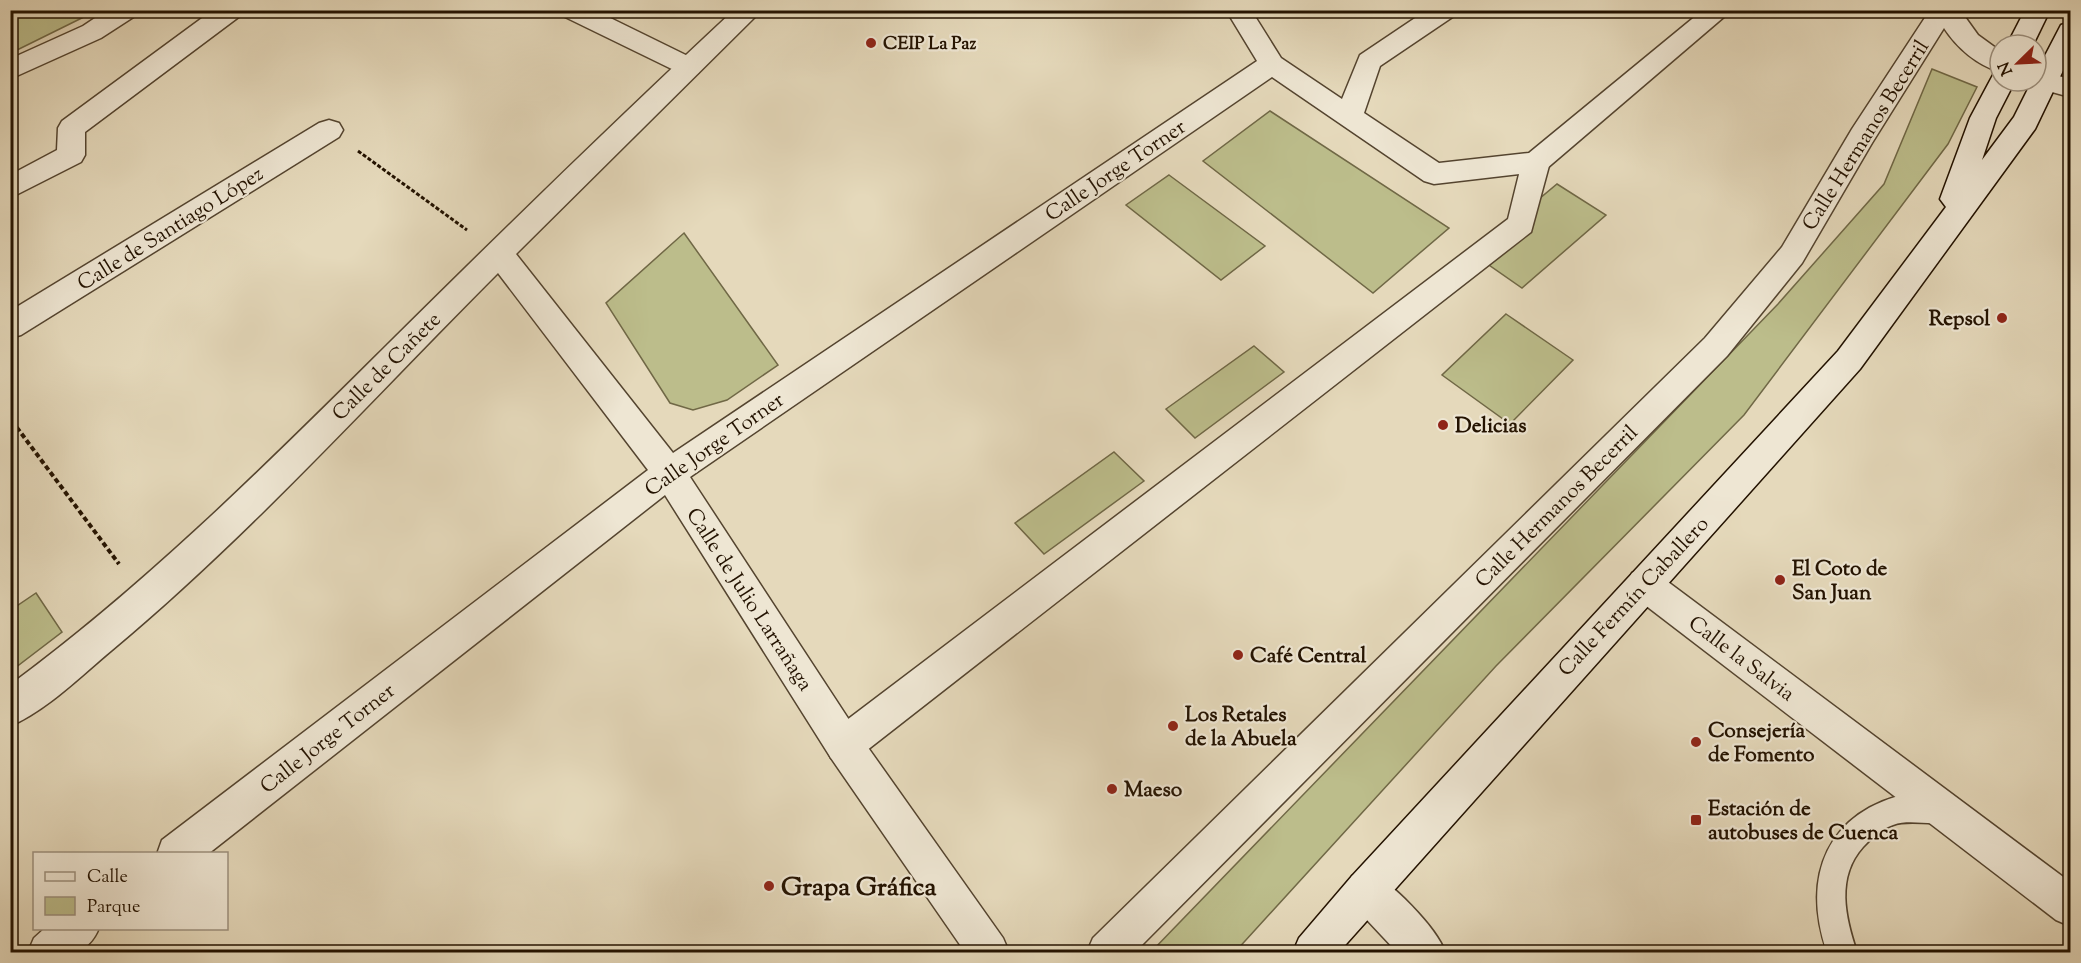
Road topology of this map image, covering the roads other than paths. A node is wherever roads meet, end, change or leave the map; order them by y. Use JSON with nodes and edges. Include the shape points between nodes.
{"nodes":[{"id":1,"x":126,"y":10,"type":"edge"},
{"id":2,"x":231,"y":10,"type":"edge"},
{"id":3,"x":572,"y":10,"type":"edge"},
{"id":4,"x":750,"y":10,"type":"edge"},
{"id":5,"x":1238,"y":10,"type":"edge"},
{"id":6,"x":1445,"y":10,"type":"edge"},
{"id":7,"x":1720,"y":10,"type":"edge"},
{"id":8,"x":1942,"y":10,"type":"edge"},
{"id":9,"x":1947,"y":10,"type":"edge"},
{"id":10,"x":2038,"y":10,"type":"edge"},
{"id":11,"x":2070,"y":31,"type":"edge"},
{"id":12,"x":2026,"y":33,"type":"edge"},
{"id":13,"x":1988,"y":55,"type":"edge"},
{"id":14,"x":1272,"y":64,"type":"junction"},
{"id":15,"x":689,"y":67,"type":"junction"},
{"id":16,"x":10,"y":70,"type":"edge"},
{"id":17,"x":2050,"y":83,"type":"edge"},
{"id":18,"x":1996,"y":93,"type":"edge"},
{"id":19,"x":1349,"y":116,"type":"junction"},
{"id":20,"x":329,"y":130,"type":"road end"},
{"id":21,"x":1536,"y":162,"type":"junction"},
{"id":22,"x":10,"y":188,"type":"edge"},
{"id":23,"x":1943,"y":232,"type":"junction"},
{"id":24,"x":499,"y":253,"type":"junction"},
{"id":25,"x":10,"y":326,"type":"edge"},
{"id":26,"x":669,"y":473,"type":"junction"},
{"id":27,"x":1644,"y":584,"type":"junction"},
{"id":28,"x":10,"y":708,"type":"edge"},
{"id":29,"x":844,"y":745,"type":"junction"},
{"id":30,"x":1942,"y":810,"type":"junction"},
{"id":31,"x":179,"y":852,"type":"edge"},
{"id":32,"x":1366,"y":890,"type":"junction"},
{"id":33,"x":2070,"y":906,"type":"edge"},
{"id":34,"x":76,"y":930,"type":"edge"},
{"id":35,"x":48,"y":952,"type":"edge"},
{"id":36,"x":989,"y":952,"type":"edge"},
{"id":37,"x":1107,"y":952,"type":"edge"},
{"id":38,"x":1313,"y":952,"type":"edge"},
{"id":39,"x":1425,"y":952,"type":"edge"},
{"id":40,"x":1842,"y":952,"type":"edge"}],
"edges":[{"from":1,"to":16,"type":"street","via":[[92,32]]},
{"from":2,"to":22,"type":"street","via":[[72,128],[71,156]]},
{"from":3,"to":15,"type":"street"},
{"from":4,"to":15,"type":"street","name":"Calle de Cañete"},
{"from":5,"to":14,"type":"street"},
{"from":6,"to":19,"type":"street","via":[[1369,61]]},
{"from":7,"to":21,"type":"street"},
{"from":8,"to":37,"type":"street","name":"Calle Hermanos Becerril","via":[[1792,255],[1716,347]]},
{"from":9,"to":13,"type":"street","name":"Calle Hermanos Becerril","via":[[1969,42]]},
{"from":10,"to":12,"type":"street"},
{"from":11,"to":17,"type":"street"},
{"from":14,"to":19,"type":"street"},
{"from":14,"to":26,"type":"street","name":"Calle Jorge Torner"},
{"from":15,"to":24,"type":"street","name":"Calle de Cañete"},
{"from":17,"to":23,"type":"street"},
{"from":18,"to":23,"type":"street","via":[[1983,118]]},
{"from":19,"to":21,"type":"street","via":[[1434,174]]},
{"from":20,"to":25,"type":"street","name":"Calle de Santiago López"},
{"from":21,"to":29,"type":"street","via":[[1521,224]]},
{"from":23,"to":27,"type":"street","name":"Calle Fermín Caballero","via":[[1849,360]]},
{"from":24,"to":26,"type":"street","name":"Calle de Julio Larrañaga"},
{"from":24,"to":28,"type":"street","name":"Calle de Cañete","via":[[279,474],[144,598]]},
{"from":26,"to":29,"type":"street","name":"Calle de Julio Larrañaga"},
{"from":26,"to":31,"type":"street","name":"Calle Jorge Torner"},
{"from":27,"to":30,"type":"street","name":"Calle la Salvia"},
{"from":27,"to":32,"type":"street","name":"Calle Fermín Caballero"},
{"from":29,"to":36,"type":"street","name":"Calle de Julio Larrañaga"},
{"from":30,"to":33,"type":"street","name":"Calle la Salvia"},
{"from":30,"to":40,"type":"lane","via":[[1910,807],[1875,817],[1848,839],[1833,871],[1831,912]]},
{"from":32,"to":38,"type":"street","name":"Calle Fermín Caballero"},
{"from":32,"to":39,"type":"street"},
{"from":34,"to":35,"type":"street"}]}
